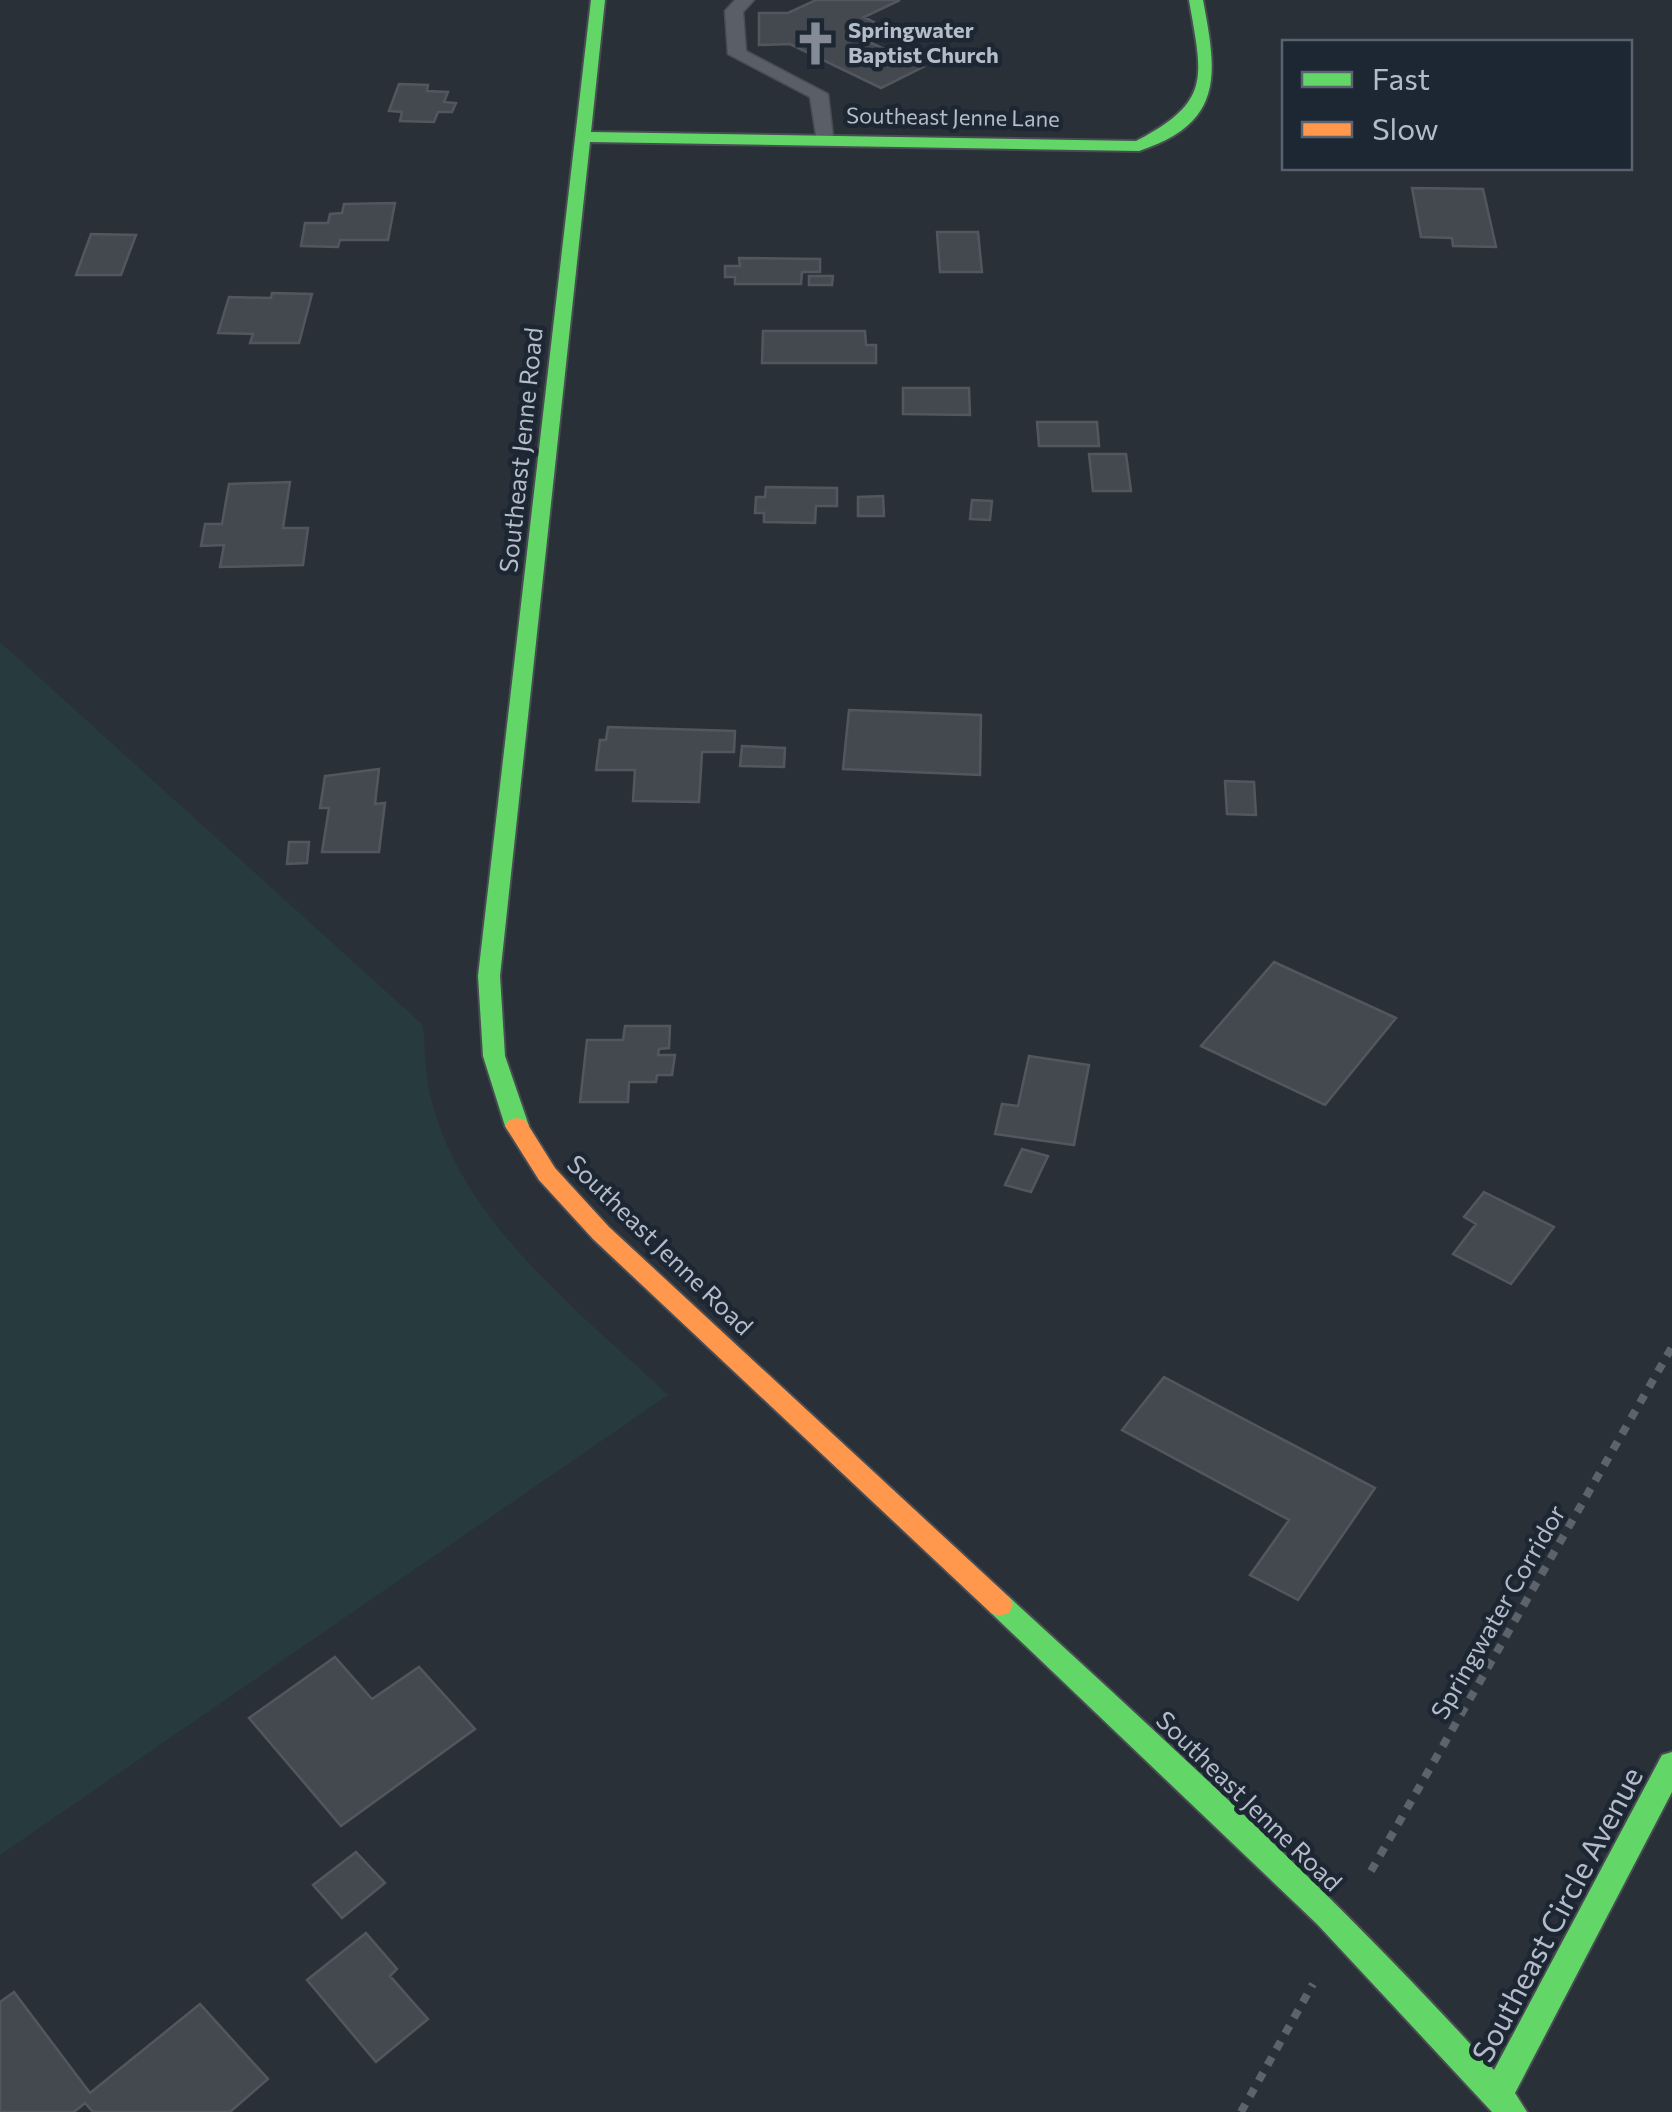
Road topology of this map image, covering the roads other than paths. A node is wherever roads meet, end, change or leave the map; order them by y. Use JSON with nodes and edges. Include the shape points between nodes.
{"nodes":[{"id":1,"x":598,"y":0,"type":"edge"},
{"id":2,"x":745,"y":0,"type":"edge"},
{"id":3,"x":1196,"y":0,"type":"edge"},
{"id":4,"x":583,"y":137,"type":"junction"},
{"id":5,"x":827,"y":140,"type":"junction"},
{"id":6,"x":1672,"y":1764,"type":"edge"},
{"id":7,"x":1505,"y":2103,"type":"edge"}],
"edges":[{"from":1,"to":4,"type":"main road","name":"Southeast Jenne Road"},
{"from":2,"to":5,"type":"lane","via":[[734,11],[737,54],[819,94]]},
{"from":3,"to":5,"type":"main road","name":"Southeast Jenne Lane","via":[[1206,64],[1202,104],[1182,127],[1139,146]]},
{"from":4,"to":5,"type":"main road","name":"Southeast Jenne Lane"},
{"from":4,"to":7,"type":"main road","name":"Southeast Jenne Road","via":[[489,976],[488,1037],[504,1107],[543,1169],[601,1233],[1343,1928]]},
{"from":6,"to":7,"type":"main road","name":"Southeast Circle Avenue"}]}
